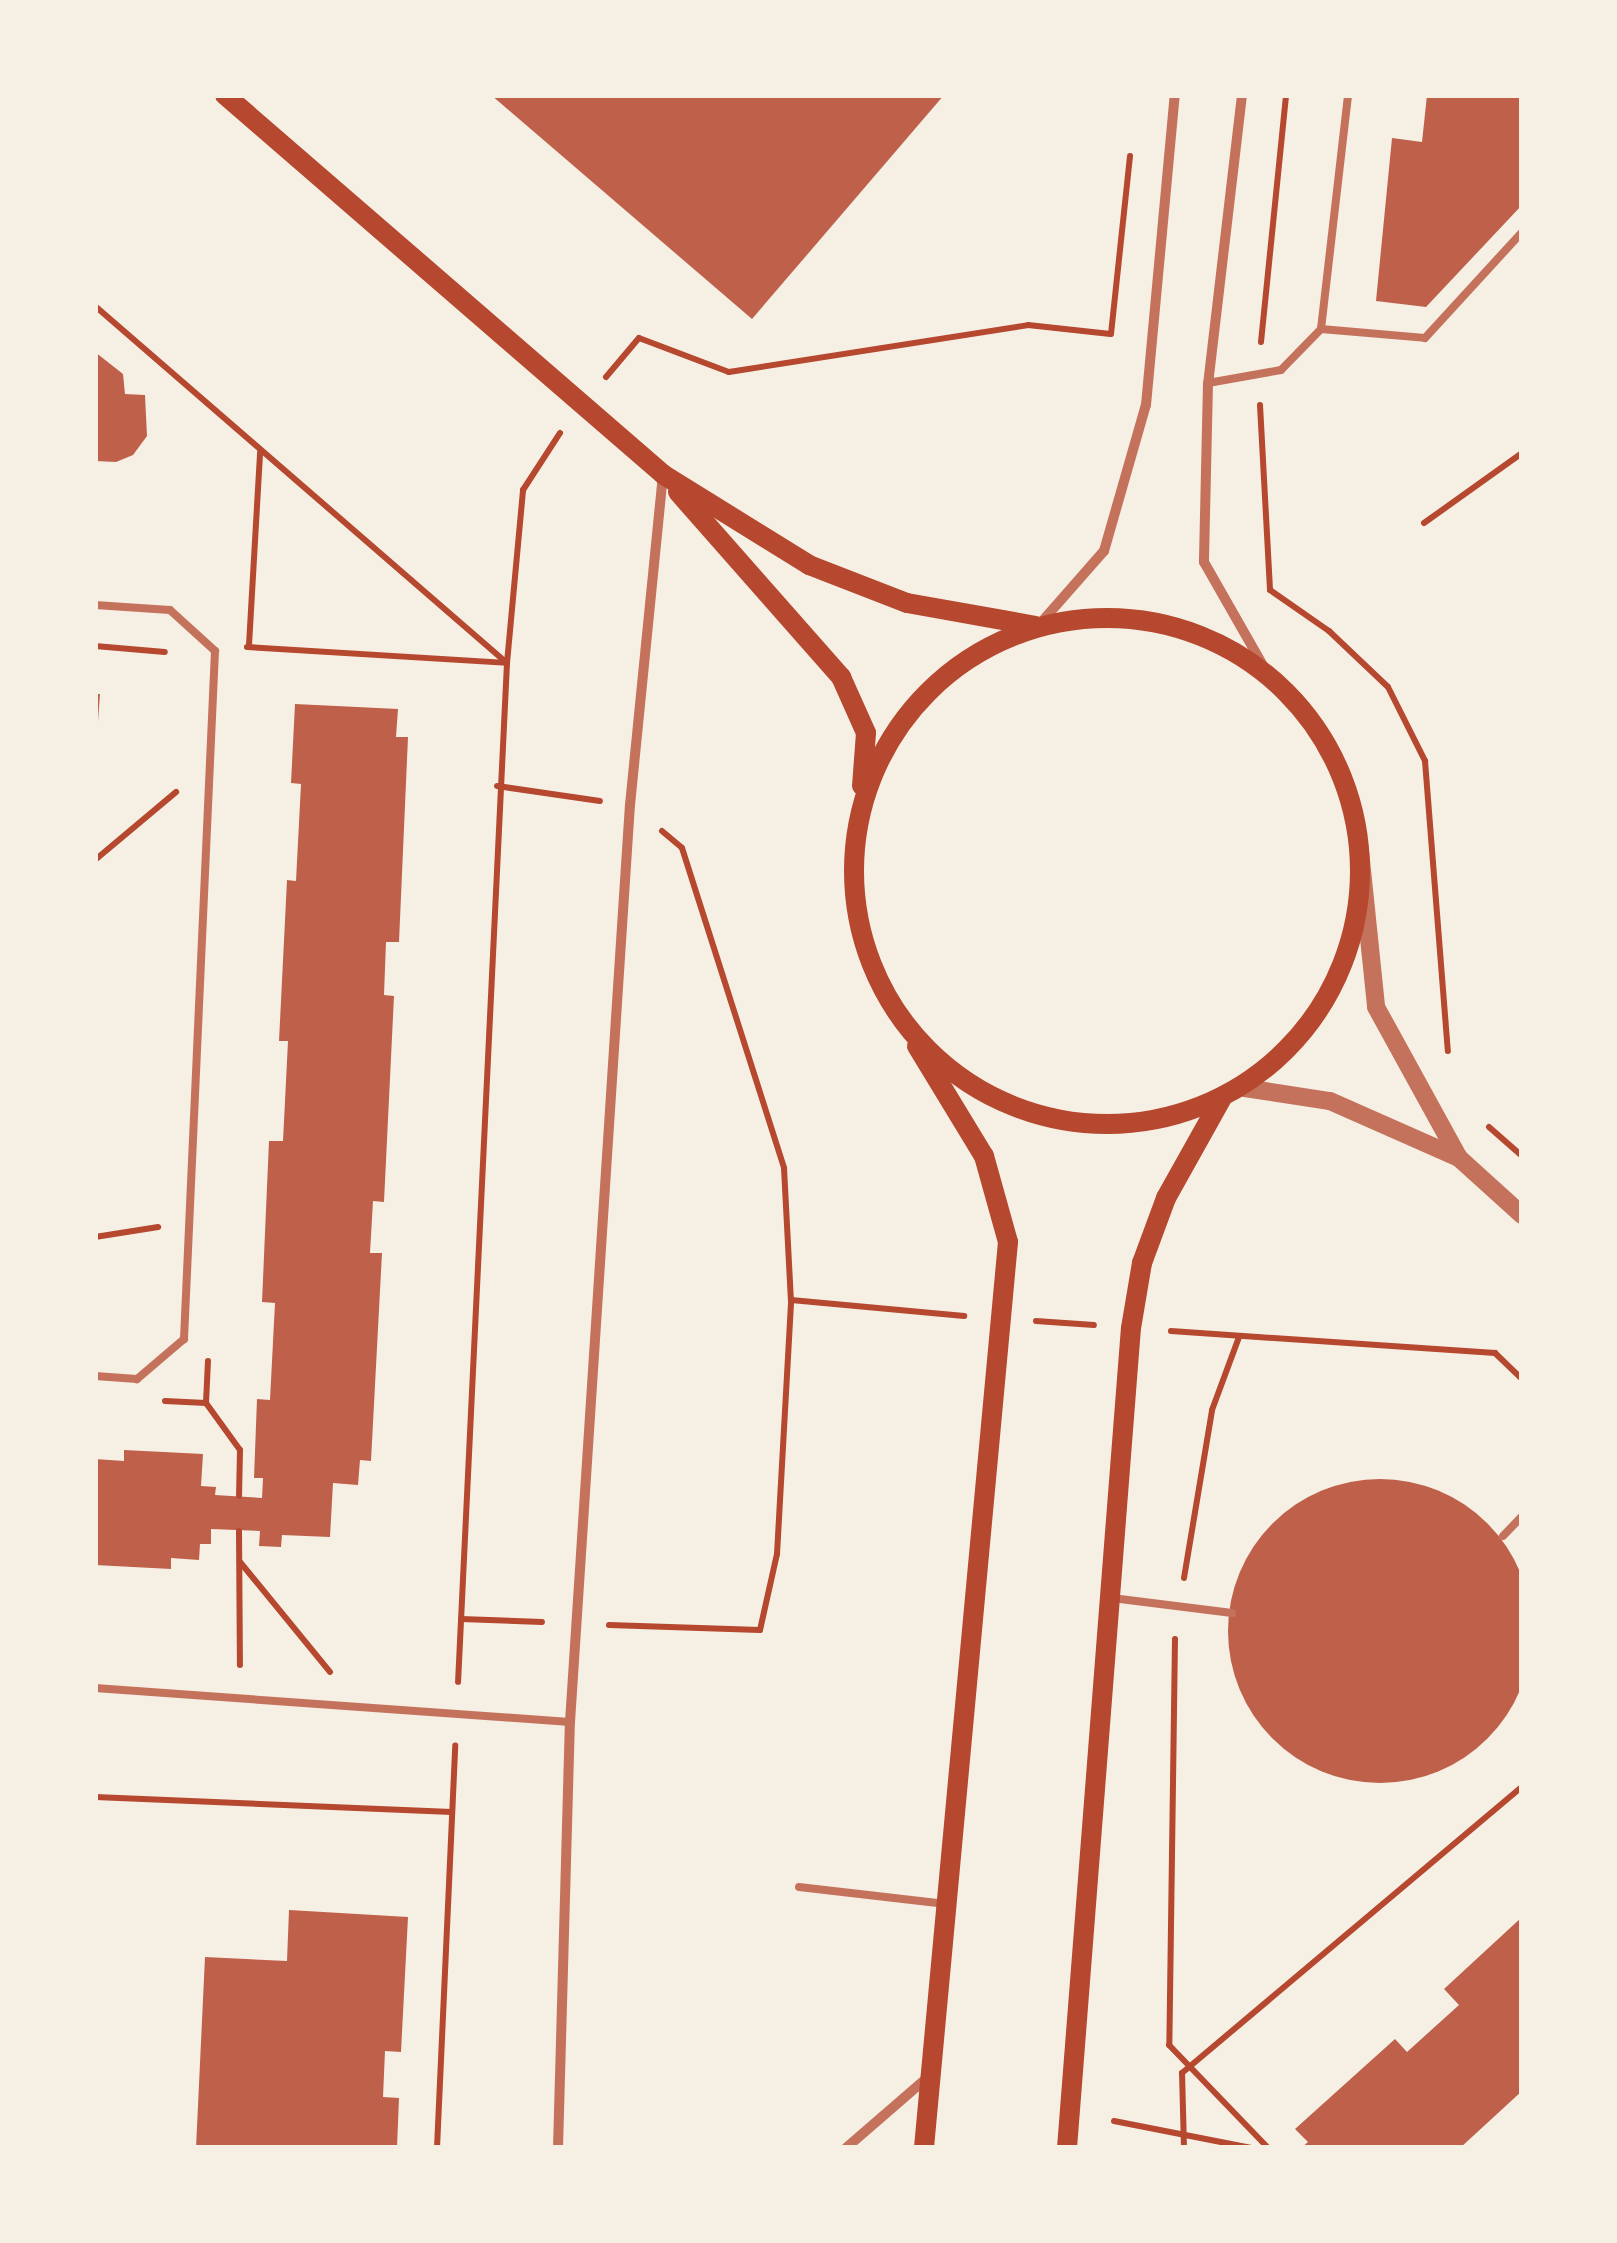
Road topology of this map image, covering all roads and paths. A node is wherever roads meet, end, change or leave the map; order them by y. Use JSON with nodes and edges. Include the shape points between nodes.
{"nodes":[{"id":1,"x":225,"y":95,"type":"edge"},
{"id":2,"x":1175,"y":95,"type":"edge"},
{"id":3,"x":1242,"y":95,"type":"edge"},
{"id":4,"x":1286,"y":95,"type":"edge"},
{"id":5,"x":1348,"y":95,"type":"edge"},
{"id":6,"x":1131,"y":150,"type":"dead end"},
{"id":7,"x":1522,"y":232,"type":"edge"},
{"id":8,"x":95,"y":306,"type":"edge"},
{"id":9,"x":1321,"y":330,"type":"junction"},
{"id":10,"x":1259,"y":374,"type":"junction"},
{"id":11,"x":1208,"y":383,"type":"junction"},
{"id":12,"x":582,"y":406,"type":"junction"},
{"id":13,"x":1522,"y":453,"type":"edge"},
{"id":14,"x":664,"y":475,"type":"junction"},
{"id":15,"x":1424,"y":523,"type":"dead end"},
{"id":16,"x":95,"y":604,"type":"edge"},
{"id":17,"x":1038,"y":626,"type":"junction"},
{"id":18,"x":95,"y":646,"type":"edge"},
{"id":19,"x":215,"y":651,"type":"junction"},
{"id":20,"x":508,"y":662,"type":"junction"},
{"id":21,"x":1269,"y":676,"type":"junction"},
{"id":22,"x":210,"y":764,"type":"junction"},
{"id":23,"x":860,"y":810,"type":"junction"},
{"id":24,"x":1360,"y":851,"type":"junction"},
{"id":25,"x":95,"y":860,"type":"edge"},
{"id":26,"x":903,"y":1024,"type":"junction"},
{"id":27,"x":1453,"y":1061,"type":"dead end"},
{"id":28,"x":1230,"y":1092,"type":"junction"},
{"id":29,"x":1482,"y":1121,"type":"dead end"},
{"id":30,"x":1522,"y":1156,"type":"edge"},
{"id":31,"x":1459,"y":1158,"type":"junction"},
{"id":32,"x":1522,"y":1214,"type":"edge"},
{"id":33,"x":791,"y":1300,"type":"dead end"},
{"id":34,"x":1239,"y":1337,"type":"dead end"},
{"id":35,"x":95,"y":1376,"type":"edge"},
{"id":36,"x":206,"y":1403,"type":"dead end"},
{"id":37,"x":239,"y":1496,"type":"dead end"},
{"id":38,"x":1522,"y":1516,"type":"edge"},
{"id":39,"x":240,"y":1531,"type":"dead end"},
{"id":40,"x":1502,"y":1536,"type":"dead end"},
{"id":41,"x":239,"y":1560,"type":"junction"},
{"id":42,"x":1110,"y":1597,"type":"junction"},
{"id":43,"x":1176,"y":1606,"type":"junction"},
{"id":44,"x":1232,"y":1613,"type":"dead end"},
{"id":45,"x":461,"y":1619,"type":"junction"},
{"id":46,"x":577,"y":1624,"type":"junction"},
{"id":47,"x":340,"y":1684,"type":"dead end"},
{"id":48,"x":95,"y":1688,"type":"edge"},
{"id":49,"x":240,"y":1698,"type":"junction"},
{"id":50,"x":456,"y":1718,"type":"junction"},
{"id":51,"x":570,"y":1722,"type":"junction"},
{"id":52,"x":1522,"y":1787,"type":"edge"},
{"id":53,"x":95,"y":1796,"type":"edge"},
{"id":54,"x":452,"y":1812,"type":"junction"},
{"id":55,"x":799,"y":1887,"type":"dead end"},
{"id":56,"x":946,"y":1904,"type":"junction"},
{"id":57,"x":1190,"y":2066,"type":"junction"},
{"id":58,"x":930,"y":2076,"type":"junction"},
{"id":59,"x":1114,"y":2120,"type":"dead end"},
{"id":60,"x":1184,"y":2134,"type":"junction"},
{"id":61,"x":437,"y":2148,"type":"edge"},
{"id":62,"x":558,"y":2148,"type":"edge"},
{"id":63,"x":846,"y":2148,"type":"edge"},
{"id":64,"x":924,"y":2148,"type":"edge"},
{"id":65,"x":1067,"y":2148,"type":"edge"},
{"id":66,"x":1184,"y":2148,"type":"edge"},
{"id":67,"x":1252,"y":2148,"type":"edge"},
{"id":68,"x":1268,"y":2148,"type":"edge"}],
"edges":[{"from":1,"to":12,"type":"main road"},
{"from":2,"to":17,"type":"street","via":[[1146,405],[1104,551]]},
{"from":3,"to":11,"type":"street"},
{"from":4,"to":10,"type":"path"},
{"from":5,"to":9,"type":"lane"},
{"from":6,"to":12,"type":"path","via":[[1111,334],[1028,325],[729,372],[639,338]]},
{"from":7,"to":9,"type":"lane","via":[[1425,338]]},
{"from":8,"to":20,"type":"path"},
{"from":9,"to":10,"type":"lane","via":[[1281,370]]},
{"from":10,"to":11,"type":"lane"},
{"from":10,"to":27,"type":"path","via":[[1270,590],[1388,687],[1425,761],[1444,1028]]},
{"from":11,"to":21,"type":"street","via":[[1204,562]]},
{"from":12,"to":14,"type":"main road"},
{"from":12,"to":20,"type":"path","via":[[523,490]]},
{"from":13,"to":15,"type":"path"},
{"from":14,"to":17,"type":"main road","via":[[809,565],[907,603]]},
{"from":14,"to":23,"type":"main road","via":[[841,677],[866,734]]},
{"from":14,"to":46,"type":"street","via":[[630,805]]},
{"from":16,"to":19,"type":"lane","via":[[170,610]]},
{"from":17,"to":21,"type":"main road","via":[[1099,617],[1160,622],[1218,643]]},
{"from":17,"to":23,"type":"main road","via":[[977,652],[924,694],[884,748]]},
{"from":18,"to":19,"type":"path"},
{"from":19,"to":20,"type":"path"},
{"from":19,"to":22,"type":"lane"},
{"from":20,"to":45,"type":"path"},
{"from":21,"to":24,"type":"main road","via":[[1322,740],[1346,785]]},
{"from":22,"to":25,"type":"path"},
{"from":22,"to":35,"type":"lane","via":[[184,1338],[137,1379]]},
{"from":23,"to":26,"type":"main road","via":[[852,885],[867,958]]},
{"from":24,"to":28,"type":"main road","via":[[1355,925],[1329,995],[1284,1054]]},
{"from":24,"to":31,"type":"street","via":[[1376,1007]]},
{"from":26,"to":28,"type":"main road","via":[[968,1084],[1050,1119],[1138,1124]]},
{"from":26,"to":56,"type":"main road","via":[[984,1156],[1008,1242]]},
{"from":28,"to":31,"type":"street","via":[[1330,1101]]},
{"from":28,"to":42,"type":"main road","via":[[1166,1198],[1142,1263]]},
{"from":29,"to":30,"type":"path"},
{"from":31,"to":32,"type":"street"},
{"from":33,"to":46,"type":"path","via":[[778,1554],[760,1630]]},
{"from":34,"to":43,"type":"path","via":[[1212,1410],[1194,1488],[1190,1558]]},
{"from":36,"to":37,"type":"path","via":[[240,1450]]},
{"from":38,"to":40,"type":"lane"},
{"from":39,"to":41,"type":"path"},
{"from":41,"to":47,"type":"path"},
{"from":41,"to":49,"type":"path"},
{"from":42,"to":43,"type":"lane"},
{"from":42,"to":65,"type":"main road"},
{"from":43,"to":44,"type":"lane"},
{"from":43,"to":57,"type":"path","via":[[1170,2045]]},
{"from":45,"to":46,"type":"path"},
{"from":45,"to":50,"type":"path"},
{"from":46,"to":51,"type":"street"},
{"from":48,"to":49,"type":"lane"},
{"from":49,"to":50,"type":"lane"},
{"from":50,"to":51,"type":"lane"},
{"from":50,"to":54,"type":"path"},
{"from":51,"to":62,"type":"street"},
{"from":52,"to":57,"type":"path"},
{"from":53,"to":54,"type":"path"},
{"from":54,"to":61,"type":"path"},
{"from":55,"to":56,"type":"lane"},
{"from":56,"to":58,"type":"main road"},
{"from":57,"to":60,"type":"path","via":[[1182,2074]]},
{"from":57,"to":68,"type":"path"},
{"from":58,"to":63,"type":"street"},
{"from":58,"to":64,"type":"main road"},
{"from":59,"to":60,"type":"path"},
{"from":60,"to":66,"type":"path"},
{"from":60,"to":67,"type":"path"}]}
